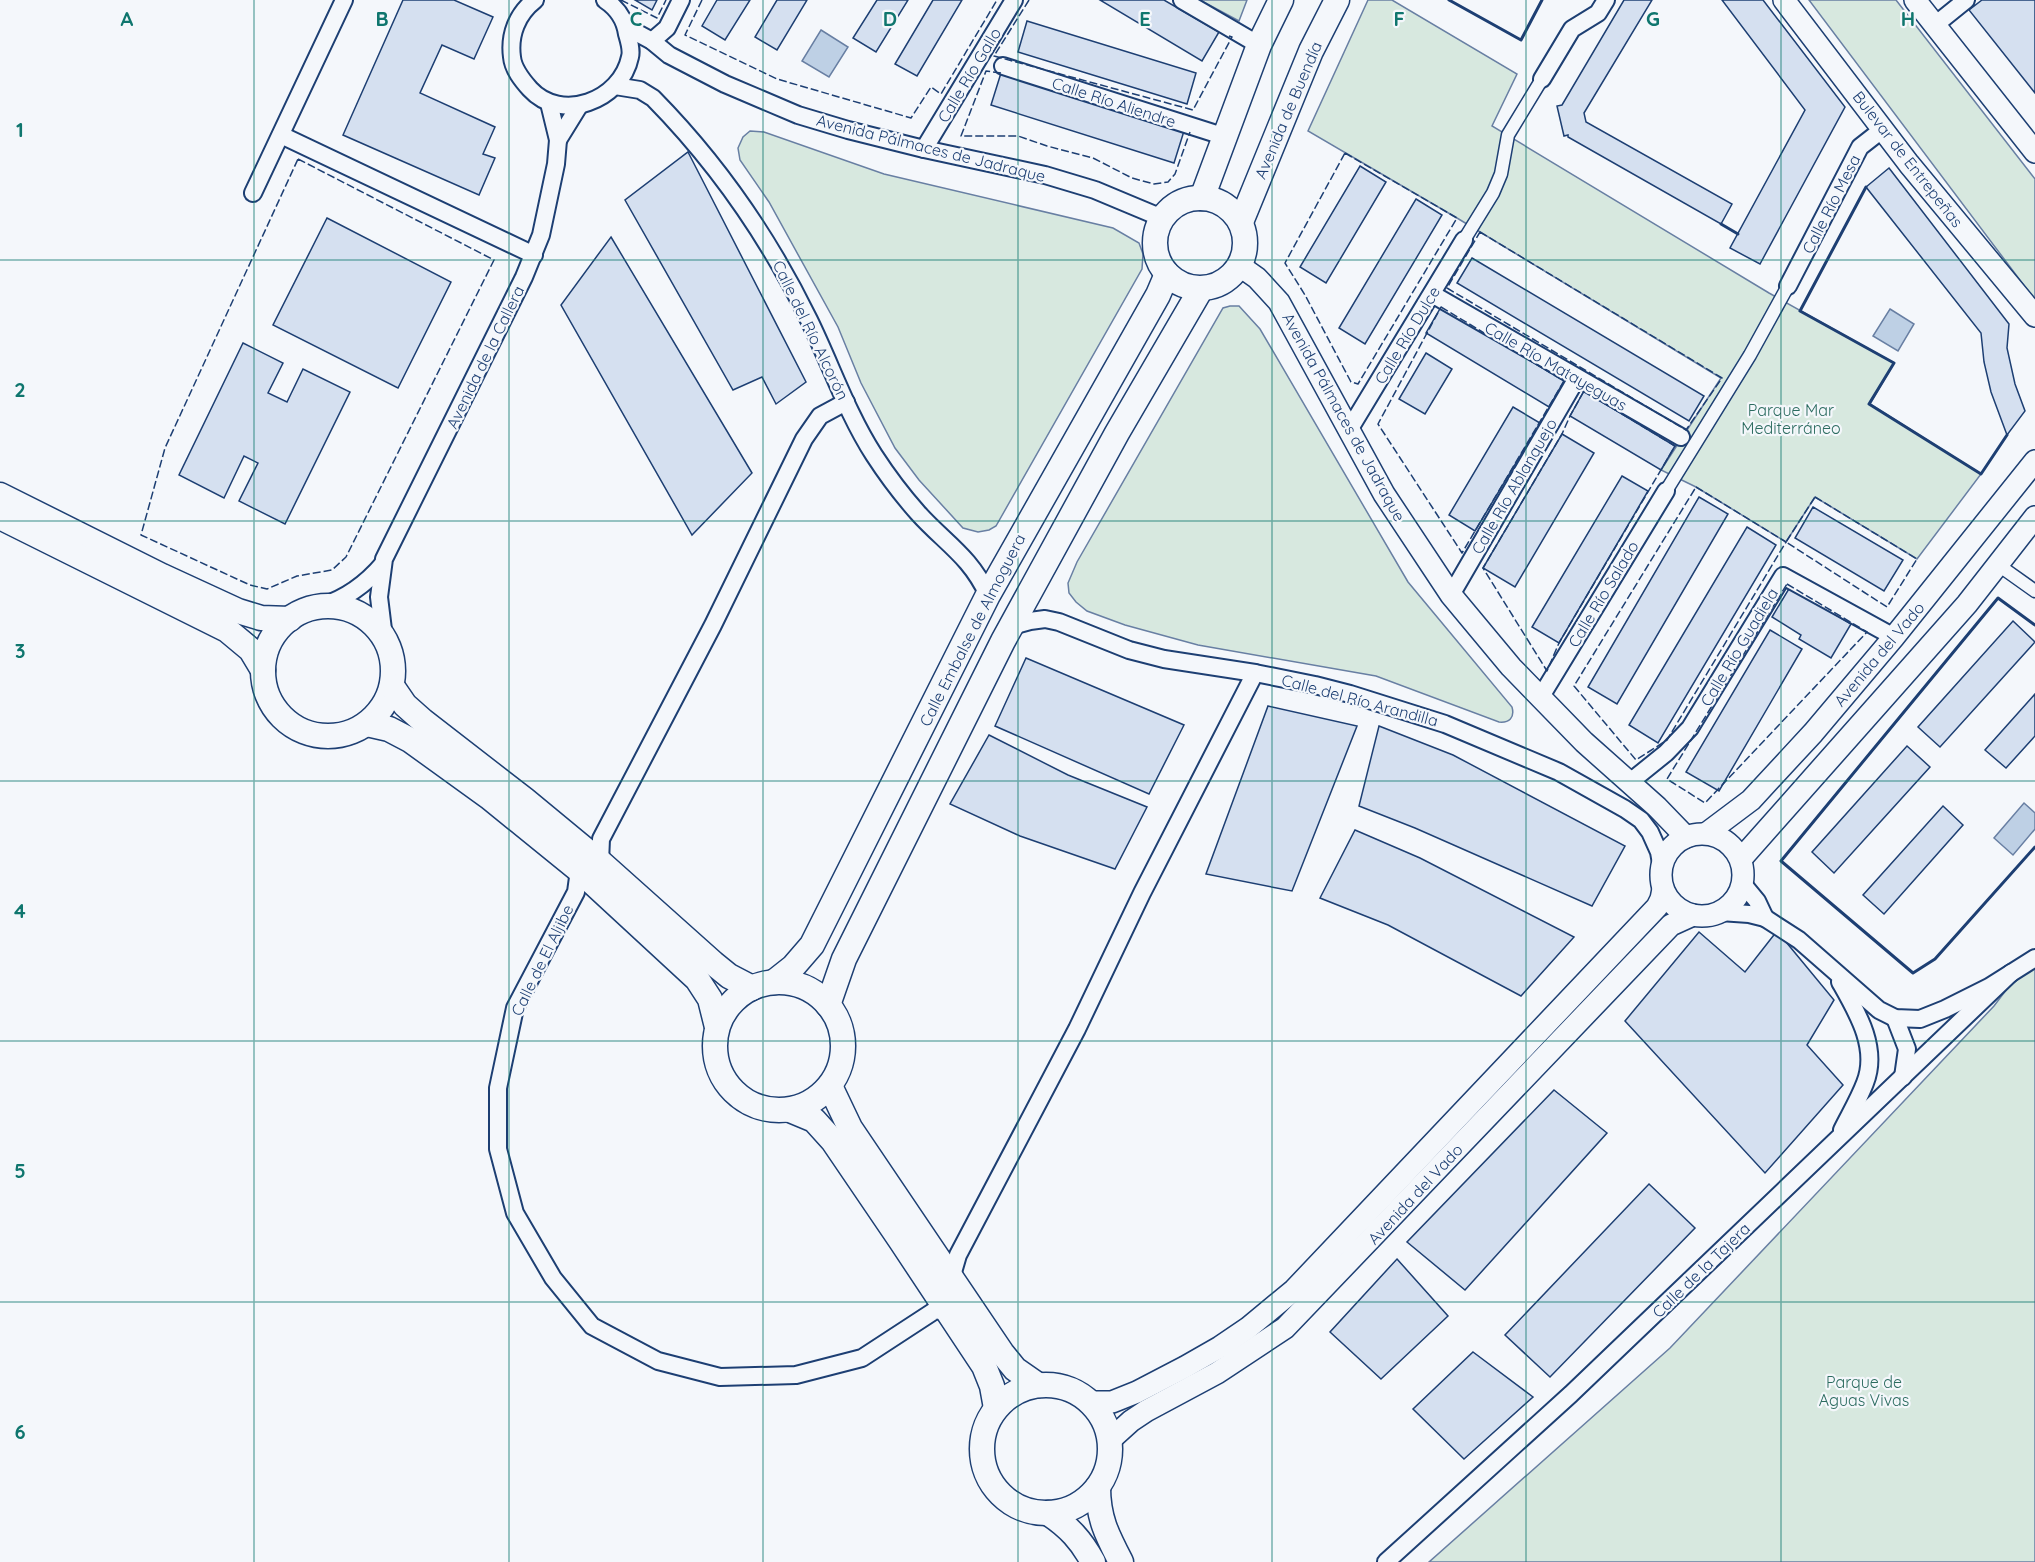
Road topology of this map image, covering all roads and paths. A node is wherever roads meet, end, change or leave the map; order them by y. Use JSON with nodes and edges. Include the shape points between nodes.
{"nodes":[{"id":1,"x":344,"y":0,"type":"edge"},
{"id":2,"x":511,"y":0,"type":"edge"},
{"id":3,"x":535,"y":0,"type":"edge"},
{"id":4,"x":606,"y":0,"type":"edge"},
{"id":5,"x":681,"y":0,"type":"edge"},
{"id":6,"x":1014,"y":0,"type":"edge"},
{"id":7,"x":1182,"y":0,"type":"edge"},
{"id":8,"x":1281,"y":0,"type":"edge"},
{"id":9,"x":1338,"y":0,"type":"edge"},
{"id":10,"x":1606,"y":0,"type":"edge"},
{"id":11,"x":1784,"y":0,"type":"edge"},
{"id":12,"x":1915,"y":0,"type":"edge"},
{"id":13,"x":1966,"y":0,"type":"edge"},
{"id":14,"x":518,"y":17,"type":"junction"},
{"id":15,"x":1935,"y":25,"type":"junction"},
{"id":16,"x":626,"y":27,"type":"junction"},
{"id":17,"x":652,"y":41,"type":"junction"},
{"id":18,"x":1259,"y":45,"type":"junction"},
{"id":19,"x":631,"y":55,"type":"junction"},
{"id":20,"x":669,"y":55,"type":"junction"},
{"id":21,"x":1003,"y":66,"type":"dead end"},
{"id":22,"x":1542,"y":79,"type":"joint"},
{"id":23,"x":615,"y":86,"type":"junction"},
{"id":24,"x":549,"y":103,"type":"junction"},
{"id":25,"x":579,"y":105,"type":"junction"},
{"id":26,"x":1883,"y":129,"type":"junction"},
{"id":27,"x":280,"y":135,"type":"junction"},
{"id":28,"x":1226,"y":137,"type":"junction"},
{"id":29,"x":558,"y":140,"type":"junction"},
{"id":30,"x":924,"y":149,"type":"junction"},
{"id":31,"x":2035,"y":152,"type":"edge"},
{"id":32,"x":253,"y":193,"type":"dead end"},
{"id":33,"x":1202,"y":198,"type":"junction"},
{"id":34,"x":1162,"y":219,"type":"junction"},
{"id":35,"x":1241,"y":222,"type":"junction"},
{"id":36,"x":1464,"y":240,"type":"joint"},
{"id":37,"x":534,"y":255,"type":"junction"},
{"id":38,"x":1240,"y":266,"type":"junction"},
{"id":39,"x":1167,"y":274,"type":"junction"},
{"id":40,"x":1788,"y":286,"type":"joint"},
{"id":41,"x":1201,"y":289,"type":"junction"},
{"id":42,"x":1432,"y":294,"type":"junction"},
{"id":43,"x":2035,"y":316,"type":"edge"},
{"id":44,"x":1577,"y":378,"type":"junction"},
{"id":45,"x":846,"y":402,"type":"junction"},
{"id":46,"x":1348,"y":430,"type":"junction"},
{"id":47,"x":1688,"y":441,"type":"junction"},
{"id":48,"x":2035,"y":461,"type":"edge"},
{"id":49,"x":1666,"y":491,"type":"joint"},
{"id":50,"x":5,"y":509,"type":"edge"},
{"id":51,"x":2035,"y":517,"type":"edge"},
{"id":52,"x":382,"y":564,"type":"junction"},
{"id":53,"x":1997,"y":564,"type":"junction"},
{"id":54,"x":2035,"y":591,"type":"edge"},
{"id":55,"x":988,"y":595,"type":"junction"},
{"id":56,"x":1451,"y":595,"type":"junction"},
{"id":57,"x":322,"y":606,"type":"junction"},
{"id":58,"x":290,"y":619,"type":"junction"},
{"id":59,"x":1012,"y":627,"type":"junction"},
{"id":60,"x":384,"y":638,"type":"junction"},
{"id":61,"x":1894,"y":638,"type":"junction"},
{"id":62,"x":263,"y":670,"type":"junction"},
{"id":63,"x":1255,"y":673,"type":"junction"},
{"id":64,"x":392,"y":686,"type":"junction"},
{"id":65,"x":1540,"y":698,"type":"junction"},
{"id":66,"x":367,"y":724,"type":"junction"},
{"id":67,"x":1630,"y":782,"type":"junction"},
{"id":68,"x":1707,"y":833,"type":"junction"},
{"id":69,"x":1686,"y":837,"type":"junction"},
{"id":70,"x":1741,"y":859,"type":"junction"},
{"id":71,"x":590,"y":866,"type":"junction"},
{"id":72,"x":1663,"y":878,"type":"junction"},
{"id":73,"x":1743,"y":884,"type":"junction"},
{"id":74,"x":1720,"y":912,"type":"junction"},
{"id":75,"x":1693,"y":915,"type":"junction"},
{"id":76,"x":1765,"y":918,"type":"junction"},
{"id":77,"x":2035,"y":958,"type":"edge"},
{"id":78,"x":1834,"y":971,"type":"junction"},
{"id":79,"x":2011,"y":973,"type":"junction"},
{"id":80,"x":763,"y":985,"type":"junction"},
{"id":81,"x":828,"y":1005,"type":"junction"},
{"id":82,"x":1895,"y":1018,"type":"junction"},
{"id":83,"x":717,"y":1027,"type":"junction"},
{"id":84,"x":1903,"y":1077,"type":"junction"},
{"id":85,"x":830,"y":1086,"type":"junction"},
{"id":86,"x":790,"y":1110,"type":"junction"},
{"id":87,"x":1836,"y":1141,"type":"junction"},
{"id":88,"x":951,"y":1279,"type":"junction"},
{"id":89,"x":947,"y":1309,"type":"junction"},
{"id":90,"x":1038,"y":1385,"type":"junction"},
{"id":91,"x":1090,"y":1402,"type":"junction"},
{"id":92,"x":996,"y":1408,"type":"junction"},
{"id":93,"x":1110,"y":1440,"type":"junction"},
{"id":94,"x":1098,"y":1487,"type":"junction"},
{"id":95,"x":1048,"y":1514,"type":"junction"},
{"id":96,"x":1093,"y":1562,"type":"edge"},
{"id":97,"x":1121,"y":1562,"type":"edge"},
{"id":98,"x":1386,"y":1562,"type":"edge"}],
"edges":[{"from":1,"to":27,"type":"street"},
{"from":2,"to":14,"type":"street"},
{"from":3,"to":14,"type":"street"},
{"from":4,"to":16,"type":"street","via":[[621,15]]},
{"from":5,"to":17,"type":"street","via":[[667,28]]},
{"from":6,"to":30,"type":"street","name":"Calle Río Gallo"},
{"from":7,"to":18,"type":"street"},
{"from":8,"to":18,"type":"main road"},
{"from":9,"to":35,"type":"main road","name":"Avenida de Buendía","via":[[1311,51]]},
{"from":10,"to":22,"type":"street","via":[[1598,13],[1572,29]]},
{"from":11,"to":26,"type":"street","name":"Bulevar de Entrepeñas"},
{"from":12,"to":15,"type":"street"},
{"from":13,"to":15,"type":"street"},
{"from":14,"to":24,"type":"street","via":[[510,46],[513,64],[523,81]]},
{"from":15,"to":31,"type":"street"},
{"from":16,"to":17,"type":"street","name":"Avenida Pálmaces de Jadraque"},
{"from":16,"to":19,"type":"street"},
{"from":17,"to":20,"type":"street","name":"Avenida Pálmaces de Jadraque"},
{"from":18,"to":28,"type":"main road"},
{"from":19,"to":20,"type":"street","name":"Avenida Pálmaces de Jadraque","via":[[644,51]]},
{"from":19,"to":23,"type":"street"},
{"from":20,"to":30,"type":"street","name":"Avenida Pálmaces de Jadraque","via":[[798,115]]},
{"from":21,"to":28,"type":"street","name":"Calle Río Aliendre"},
{"from":22,"to":36,"type":"street","via":[[1508,135],[1501,174]]},
{"from":23,"to":25,"type":"street","via":[[599,98]]},
{"from":23,"to":45,"type":"street","name":"Calle del Río Alcorón","via":[[640,90],[653,98],[719,172],[786,276]]},
{"from":24,"to":25,"type":"street"},
{"from":24,"to":29,"type":"street","name":"Avenida de la Callera"},
{"from":25,"to":29,"type":"street","name":"Avenida de la Callera"},
{"from":26,"to":40,"type":"street","name":"Calle Río Mesa","via":[[1860,147]]},
{"from":26,"to":43,"type":"street","name":"Bulevar de Entrepeñas"},
{"from":27,"to":32,"type":"street"},
{"from":27,"to":37,"type":"street"},
{"from":28,"to":33,"type":"main road"},
{"from":29,"to":37,"type":"street","name":"Avenida de la Callera","via":[[552,186]]},
{"from":30,"to":34,"type":"street","name":"Avenida Pálmaces de Jadraque","via":[[1045,175],[1095,190]]},
{"from":33,"to":34,"type":"main road","via":[[1175,206]]},
{"from":33,"to":35,"type":"main road","via":[[1221,202]]},
{"from":34,"to":39,"type":"main road","via":[[1156,236],[1158,258]]},
{"from":35,"to":38,"type":"main road","via":[[1244,241]]},
{"from":36,"to":42,"type":"street","name":"Calle Río Dulce"},
{"from":37,"to":52,"type":"street","name":"Avenida de la Callera"},
{"from":38,"to":41,"type":"main road","via":[[1218,285]]},
{"from":38,"to":46,"type":"street","name":"Avenida Pálmaces de Jadraque","via":[[1279,302]]},
{"from":39,"to":41,"type":"main road","via":[[1181,284]]},
{"from":39,"to":55,"type":"main road","name":"Calle Embalse de Almoguera"},
{"from":40,"to":47,"type":"street","via":[[1750,355]]},
{"from":41,"to":59,"type":"main road","name":"Calle Embalse de Almoguera","via":[[1117,433]]},
{"from":42,"to":44,"type":"street","name":"Calle Río Matayeguas"},
{"from":42,"to":46,"type":"street","name":"Calle Río Dulce"},
{"from":44,"to":47,"type":"street","name":"Calle Río Matayeguas"},
{"from":44,"to":56,"type":"street","name":"Calle Río Ablanquejo"},
{"from":45,"to":55,"type":"street","name":"Calle del Río Alcorón","via":[[892,482],[961,554]]},
{"from":45,"to":71,"type":"street","name":"Calle de El Aljibe","via":[[820,416],[804,439]]},
{"from":46,"to":56,"type":"street","name":"Avenida Pálmaces de Jadraque","via":[[1384,494]]},
{"from":47,"to":49,"type":"street"},
{"from":48,"to":61,"type":"street","name":"Avenida del Vado"},
{"from":49,"to":65,"type":"street","name":"Calle Río Salado"},
{"from":50,"to":58,"type":"main road","via":[[238,611],[261,618]]},
{"from":50,"to":62,"type":"main road","via":[[227,630],[250,650]]},
{"from":51,"to":53,"type":"street","name":"Avenida del Vado"},
{"from":52,"to":57,"type":"street","name":"Avenida de la Callera","via":[[363,585]]},
{"from":52,"to":60,"type":"street","name":"Avenida de la Callera","via":[[379,597]]},
{"from":53,"to":54,"type":"street"},
{"from":53,"to":70,"type":"street","name":"Avenida del Vado","via":[[1967,604]]},
{"from":55,"to":80,"type":"main road","name":"Calle Embalse de Almoguera","via":[[812,945],[793,967]]},
{"from":56,"to":65,"type":"street","name":"Avenida Pálmaces de Jadraque"},
{"from":57,"to":58,"type":"main road"},
{"from":57,"to":60,"type":"main road","via":[[358,614]]},
{"from":58,"to":62,"type":"main road","via":[[269,644]]},
{"from":59,"to":63,"type":"street","name":"Calle del Río Arandilla","via":[[1045,619],[1129,650]]},
{"from":59,"to":81,"type":"main road","name":"Calle Embalse de Almoguera","via":[[844,959]]},
{"from":60,"to":64,"type":"main road","via":[[392,657]]},
{"from":61,"to":67,"type":"street","name":"Calle Río Guadiela","via":[[1783,576],[1690,728]]},
{"from":61,"to":68,"type":"street","name":"Avenida del Vado","via":[[1751,800]]},
{"from":62,"to":66,"type":"main road","via":[[278,712],[298,729],[328,736],[349,733]]},
{"from":63,"to":72,"type":"street","name":"Calle del Río Arandilla","via":[[1350,694],[1436,721],[1559,772],[1641,820],[1659,852]]},
{"from":63,"to":88,"type":"street","via":[[958,1256]]},
{"from":64,"to":66,"type":"main road","via":[[387,700]]},
{"from":64,"to":71,"type":"main road","via":[[405,705],[525,800]]},
{"from":65,"to":67,"type":"street","name":"Avenida Pálmaces de Jadraque"},
{"from":66,"to":71,"type":"main road","via":[[410,740]]},
{"from":67,"to":69,"type":"street","name":"Avenida Pálmaces de Jadraque"},
{"from":68,"to":69,"type":"street"},
{"from":68,"to":70,"type":"street","via":[[1732,845]]},
{"from":69,"to":72,"type":"street","via":[[1671,847],[1664,859]]},
{"from":70,"to":73,"type":"street"},
{"from":71,"to":80,"type":"main road","via":[[729,976]]},
{"from":71,"to":83,"type":"main road","via":[[697,979],[710,999]]},
{"from":71,"to":89,"type":"street","name":"Calle de El Aljibe","via":[[515,1008],[498,1088],[498,1149],[515,1213],[553,1278],[592,1326],[658,1361],[720,1377],[796,1375],[862,1358],[934,1311]]},
{"from":72,"to":75,"type":"street","via":[[1668,899],[1678,909]]},
{"from":72,"to":91,"type":"street","name":"Avenida del Vado","via":[[1657,907],[1294,1290],[1248,1328],[1194,1362],[1112,1402]]},
{"from":73,"to":74,"type":"street","via":[[1735,900]]},
{"from":73,"to":76,"type":"street"},
{"from":74,"to":75,"type":"street"},
{"from":74,"to":76,"type":"street"},
{"from":75,"to":93,"type":"street","name":"Avenida del Vado","via":[[1671,925],[1285,1328],[1217,1373],[1146,1411]]},
{"from":76,"to":78,"type":"street","via":[[1799,940]]},
{"from":77,"to":79,"type":"street","name":"Calle de la Tajera"},
{"from":78,"to":82,"type":"street","via":[[1879,1010]]},
{"from":78,"to":87,"type":"street","via":[[1858,1014],[1870,1051],[1866,1082]]},
{"from":79,"to":82,"type":"street","name":"Calle de la Tajera","via":[[1937,1012],[1920,1018]]},
{"from":79,"to":84,"type":"street","name":"Calle de la Tajera"},
{"from":80,"to":81,"type":"main road","via":[[794,984],[813,992]]},
{"from":80,"to":83,"type":"main road","via":[[737,997]]},
{"from":81,"to":85,"type":"main road","via":[[837,1020],[843,1054]]},
{"from":82,"to":84,"type":"street","via":[[1907,1049]]},
{"from":83,"to":86,"type":"main road","via":[[714,1044],[718,1068],[731,1089],[751,1105]]},
{"from":84,"to":87,"type":"street","name":"Calle de la Tajera"},
{"from":85,"to":86,"type":"main road","via":[[819,1097]]},
{"from":85,"to":88,"type":"main road","via":[[850,1128]]},
{"from":86,"to":89,"type":"main road","via":[[814,1120],[833,1141]]},
{"from":87,"to":98,"type":"street","name":"Calle de la Tajera","via":[[1571,1394]]},
{"from":88,"to":90,"type":"main road","via":[[1015,1370]]},
{"from":89,"to":92,"type":"main road","via":[[984,1366]]},
{"from":90,"to":91,"type":"main road","via":[[1057,1385]]},
{"from":90,"to":92,"type":"main road","via":[[1022,1389]]},
{"from":91,"to":93,"type":"main road","via":[[1104,1419]]},
{"from":92,"to":95,"type":"main road","via":[[987,1422],[982,1443],[989,1478],[1006,1499],[1025,1510]]},
{"from":93,"to":94,"type":"main road","via":[[1110,1457]]},
{"from":94,"to":95,"type":"main road","via":[[1084,1501]]},
{"from":94,"to":97,"type":"main road","via":[[1098,1509]]},
{"from":95,"to":96,"type":"main road","via":[[1067,1525]]}]}
